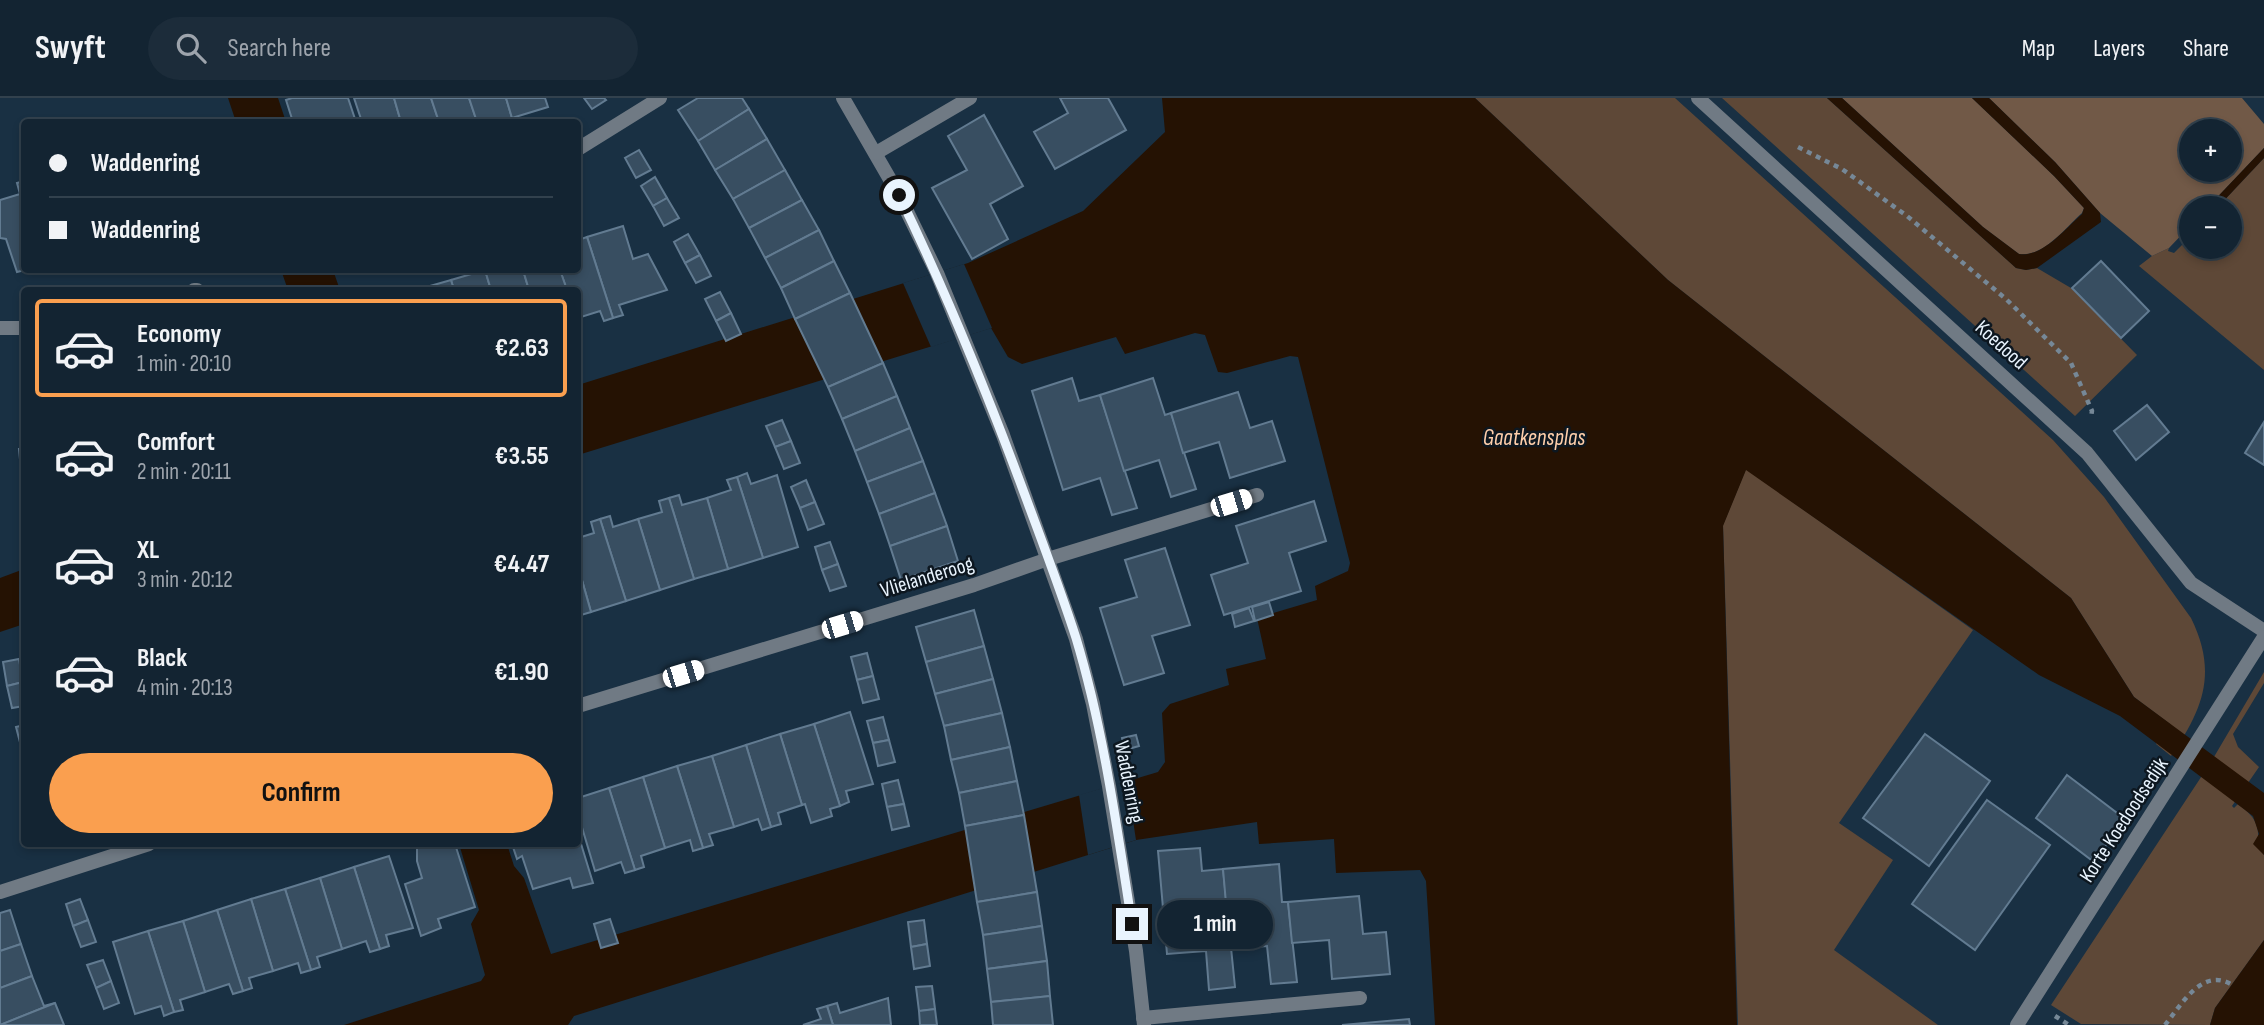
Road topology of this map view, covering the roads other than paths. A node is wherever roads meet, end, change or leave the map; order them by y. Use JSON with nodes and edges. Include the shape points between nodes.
{"nodes":[{"id":1,"x":660,"y":98,"type":"edge"},
{"id":2,"x":843,"y":98,"type":"edge"},
{"id":3,"x":970,"y":98,"type":"edge"},
{"id":4,"x":1698,"y":98,"type":"edge"},
{"id":5,"x":581,"y":147,"type":"edge"},
{"id":6,"x":876,"y":153,"type":"junction"},
{"id":7,"x":0,"y":328,"type":"edge"},
{"id":8,"x":21,"y":328,"type":"edge"},
{"id":9,"x":1257,"y":495,"type":"dead end"},
{"id":10,"x":1048,"y":559,"type":"junction"},
{"id":11,"x":2264,"y":631,"type":"edge"},
{"id":12,"x":2264,"y":637,"type":"edge"},
{"id":13,"x":581,"y":705,"type":"edge"},
{"id":14,"x":140,"y":847,"type":"edge"},
{"id":15,"x":0,"y":892,"type":"edge"},
{"id":16,"x":1360,"y":998,"type":"dead end"},
{"id":17,"x":1143,"y":1021,"type":"edge"},
{"id":18,"x":2017,"y":1025,"type":"edge"}],
"edges":[{"from":1,"to":5,"type":"street"},
{"from":2,"to":6,"type":"street","name":"Waddenring"},
{"from":3,"to":6,"type":"street"},
{"from":4,"to":11,"type":"street","name":"Koedood","via":[[2087,453],[2191,583]]},
{"from":6,"to":10,"type":"street","name":"Waddenring","via":[[937,273]]},
{"from":7,"to":8,"type":"street"},
{"from":9,"to":10,"type":"street"},
{"from":10,"to":13,"type":"street","name":"Vlielanderoog"},
{"from":10,"to":17,"type":"street","name":"Waddenring","via":[[1076,639],[1110,786]]},
{"from":12,"to":18,"type":"street","name":"Korte Koedoodsedijk"},
{"from":14,"to":15,"type":"street"},
{"from":16,"to":17,"type":"street","name":"Waddenring"}]}
